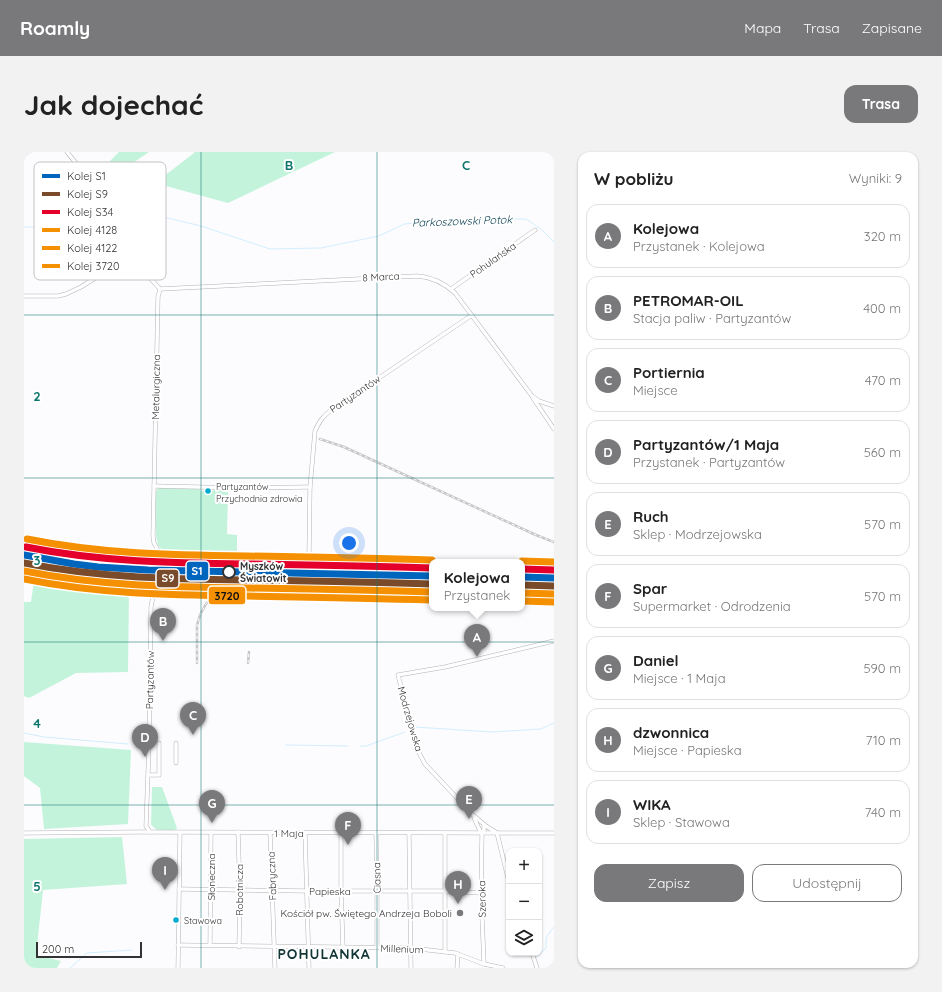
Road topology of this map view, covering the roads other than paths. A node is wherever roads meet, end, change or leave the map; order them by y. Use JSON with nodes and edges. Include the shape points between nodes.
{"nodes":[{"id":1,"x":66,"y":152,"type":"edge"},
{"id":2,"x":76,"y":162,"type":"edge"},
{"id":3,"x":535,"y":230,"type":"dead end"},
{"id":4,"x":92,"y":280,"type":"edge"},
{"id":5,"x":152,"y":280,"type":"edge"},
{"id":6,"x":160,"y":289,"type":"junction"},
{"id":7,"x":451,"y":289,"type":"junction"},
{"id":8,"x":24,"y":296,"type":"edge"},
{"id":9,"x":472,"y":315,"type":"junction"},
{"id":10,"x":532,"y":396,"type":"junction"},
{"id":11,"x":554,"y":406,"type":"edge"},
{"id":12,"x":554,"y":428,"type":"edge"},
{"id":13,"x":154,"y":486,"type":"junction"},
{"id":14,"x":310,"y":487,"type":"junction"},
{"id":15,"x":309,"y":556,"type":"junction"},
{"id":16,"x":363,"y":556,"type":"dead end"},
{"id":17,"x":163,"y":558,"type":"junction"},
{"id":18,"x":554,"y":640,"type":"edge"},
{"id":19,"x":160,"y":743,"type":"dead end"},
{"id":20,"x":176,"y":743,"type":"dead end"},
{"id":21,"x":176,"y":763,"type":"dead end"},
{"id":22,"x":148,"y":775,"type":"junction"},
{"id":23,"x":473,"y":816,"type":"junction"},
{"id":24,"x":484,"y":825,"type":"junction"},
{"id":25,"x":150,"y":832,"type":"junction"},
{"id":26,"x":210,"y":832,"type":"junction"},
{"id":27,"x":238,"y":832,"type":"junction"},
{"id":28,"x":270,"y":832,"type":"junction"},
{"id":29,"x":24,"y":833,"type":"edge"},
{"id":30,"x":180,"y":833,"type":"junction"},
{"id":31,"x":305,"y":833,"type":"junction"},
{"id":32,"x":341,"y":833,"type":"junction"},
{"id":33,"x":376,"y":833,"type":"junction"},
{"id":34,"x":410,"y":833,"type":"junction"},
{"id":35,"x":445,"y":833,"type":"junction"},
{"id":36,"x":482,"y":833,"type":"junction"},
{"id":37,"x":497,"y":833,"type":"junction"},
{"id":38,"x":554,"y":833,"type":"edge"},
{"id":39,"x":506,"y":870,"type":"edge"},
{"id":40,"x":179,"y":889,"type":"junction"},
{"id":41,"x":211,"y":890,"type":"junction"},
{"id":42,"x":240,"y":890,"type":"junction"},
{"id":43,"x":272,"y":890,"type":"junction"},
{"id":44,"x":307,"y":891,"type":"junction"},
{"id":45,"x":341,"y":891,"type":"junction"},
{"id":46,"x":377,"y":891,"type":"junction"},
{"id":47,"x":410,"y":891,"type":"junction"},
{"id":48,"x":445,"y":891,"type":"junction"},
{"id":49,"x":481,"y":893,"type":"junction"},
{"id":50,"x":178,"y":945,"type":"junction"},
{"id":51,"x":210,"y":946,"type":"junction"},
{"id":52,"x":239,"y":946,"type":"junction"},
{"id":53,"x":274,"y":946,"type":"junction"},
{"id":54,"x":308,"y":947,"type":"junction"},
{"id":55,"x":343,"y":948,"type":"junction"},
{"id":56,"x":377,"y":948,"type":"junction"},
{"id":57,"x":411,"y":948,"type":"junction"},
{"id":58,"x":445,"y":952,"type":"junction"},
{"id":59,"x":458,"y":954,"type":"junction"},
{"id":60,"x":533,"y":956,"type":"edge"},
{"id":61,"x":484,"y":964,"type":"junction"},
{"id":62,"x":178,"y":968,"type":"edge"},
{"id":63,"x":275,"y":968,"type":"edge"},
{"id":64,"x":309,"y":968,"type":"edge"},
{"id":65,"x":410,"y":968,"type":"edge"},
{"id":66,"x":457,"y":968,"type":"edge"},
{"id":67,"x":503,"y":968,"type":"edge"},
{"id":68,"x":537,"y":968,"type":"edge"}],
"edges":[{"from":1,"to":2,"type":"street"},
{"from":3,"to":7,"type":"street","name":"Pohulańska"},
{"from":4,"to":8,"type":"street","via":[[58,296]]},
{"from":5,"to":6,"type":"street"},
{"from":6,"to":7,"type":"street","name":"8 Marca","via":[[417,276],[435,279]]},
{"from":6,"to":13,"type":"street","name":"Metalurgiczna"},
{"from":7,"to":9,"type":"street","name":"8 Marca"},
{"from":9,"to":10,"type":"street","name":"8 Marca"},
{"from":9,"to":14,"type":"street","name":"Partyzantów","via":[[324,415],[315,431]]},
{"from":10,"to":11,"type":"street","name":"8 Marca"},
{"from":10,"to":12,"type":"street"},
{"from":13,"to":14,"type":"street"},
{"from":13,"to":17,"type":"street","name":"Partyzantów","via":[[153,536]]},
{"from":14,"to":15,"type":"street","name":"Partyzantów"},
{"from":15,"to":16,"type":"street"},
{"from":15,"to":17,"type":"street"},
{"from":17,"to":22,"type":"street","name":"Partyzantów","via":[[163,576],[153,596],[152,607]]},
{"from":18,"to":23,"type":"street","name":"Modrzejowska","via":[[445,667],[398,675],[420,757]]},
{"from":19,"to":22,"type":"street","via":[[159,776]]},
{"from":20,"to":21,"type":"street"},
{"from":22,"to":25,"type":"street","name":"Partyzantów","via":[[146,826]]},
{"from":23,"to":24,"type":"street","name":"Modrzejowska"},
{"from":23,"to":36,"type":"street","name":"Modrzejowska"},
{"from":24,"to":36,"type":"street"},
{"from":24,"to":37,"type":"street","name":"Modrzejowska"},
{"from":25,"to":29,"type":"street","name":"1 Maja"},
{"from":25,"to":30,"type":"street","name":"1 Maja"},
{"from":26,"to":27,"type":"street","name":"1 Maja"},
{"from":26,"to":30,"type":"street","name":"1 Maja"},
{"from":26,"to":41,"type":"street","name":"Słoneczna"},
{"from":27,"to":28,"type":"street","name":"1 Maja"},
{"from":27,"to":42,"type":"street","name":"Robotnicza"},
{"from":28,"to":31,"type":"street","name":"1 Maja"},
{"from":28,"to":43,"type":"street","name":"Fabryczna"},
{"from":30,"to":40,"type":"street"},
{"from":31,"to":32,"type":"street","name":"1 Maja"},
{"from":31,"to":44,"type":"street"},
{"from":32,"to":33,"type":"street","name":"1 Maja"},
{"from":32,"to":45,"type":"street"},
{"from":33,"to":34,"type":"street","name":"1 Maja"},
{"from":33,"to":46,"type":"street","name":"Ciasna"},
{"from":34,"to":35,"type":"street","name":"1 Maja"},
{"from":34,"to":47,"type":"street"},
{"from":35,"to":36,"type":"street","name":"1 Maja"},
{"from":35,"to":48,"type":"street"},
{"from":36,"to":37,"type":"street","name":"1 Maja"},
{"from":36,"to":49,"type":"street","name":"Szeroka"},
{"from":37,"to":38,"type":"street","name":"1 Maja"},
{"from":37,"to":39,"type":"street"},
{"from":40,"to":41,"type":"street","name":"Papieska"},
{"from":40,"to":50,"type":"street"},
{"from":41,"to":42,"type":"street","name":"Papieska"},
{"from":41,"to":51,"type":"street","name":"Słoneczna"},
{"from":42,"to":43,"type":"street","name":"Papieska"},
{"from":42,"to":52,"type":"street","name":"Robotnicza"},
{"from":43,"to":44,"type":"street","name":"Papieska"},
{"from":43,"to":53,"type":"street","name":"Fabryczna"},
{"from":44,"to":45,"type":"street","name":"Papieska"},
{"from":44,"to":54,"type":"street"},
{"from":45,"to":46,"type":"street","name":"Papieska"},
{"from":45,"to":55,"type":"street"},
{"from":46,"to":47,"type":"street","name":"Papieska"},
{"from":46,"to":56,"type":"street","name":"Ciasna"},
{"from":47,"to":48,"type":"street","name":"Papieska"},
{"from":47,"to":57,"type":"street"},
{"from":48,"to":49,"type":"street","name":"Papieska"},
{"from":48,"to":58,"type":"street"},
{"from":49,"to":61,"type":"street","name":"Szeroka"},
{"from":50,"to":51,"type":"street","name":"Millenium"},
{"from":50,"to":62,"type":"street"},
{"from":51,"to":52,"type":"street","name":"Millenium"},
{"from":52,"to":53,"type":"street","name":"Millenium"},
{"from":53,"to":54,"type":"street","name":"Millenium"},
{"from":53,"to":63,"type":"street","name":"Fabryczna"},
{"from":54,"to":55,"type":"street","name":"Millenium"},
{"from":54,"to":64,"type":"street"},
{"from":55,"to":56,"type":"street","name":"Millenium"},
{"from":56,"to":57,"type":"street","name":"Millenium"},
{"from":57,"to":58,"type":"street","name":"Millenium"},
{"from":57,"to":65,"type":"street"},
{"from":58,"to":59,"type":"street","name":"Millenium"},
{"from":59,"to":61,"type":"street","name":"Millenium"},
{"from":59,"to":66,"type":"street"},
{"from":60,"to":68,"type":"street"},
{"from":61,"to":67,"type":"street","name":"Millenium"}]}
